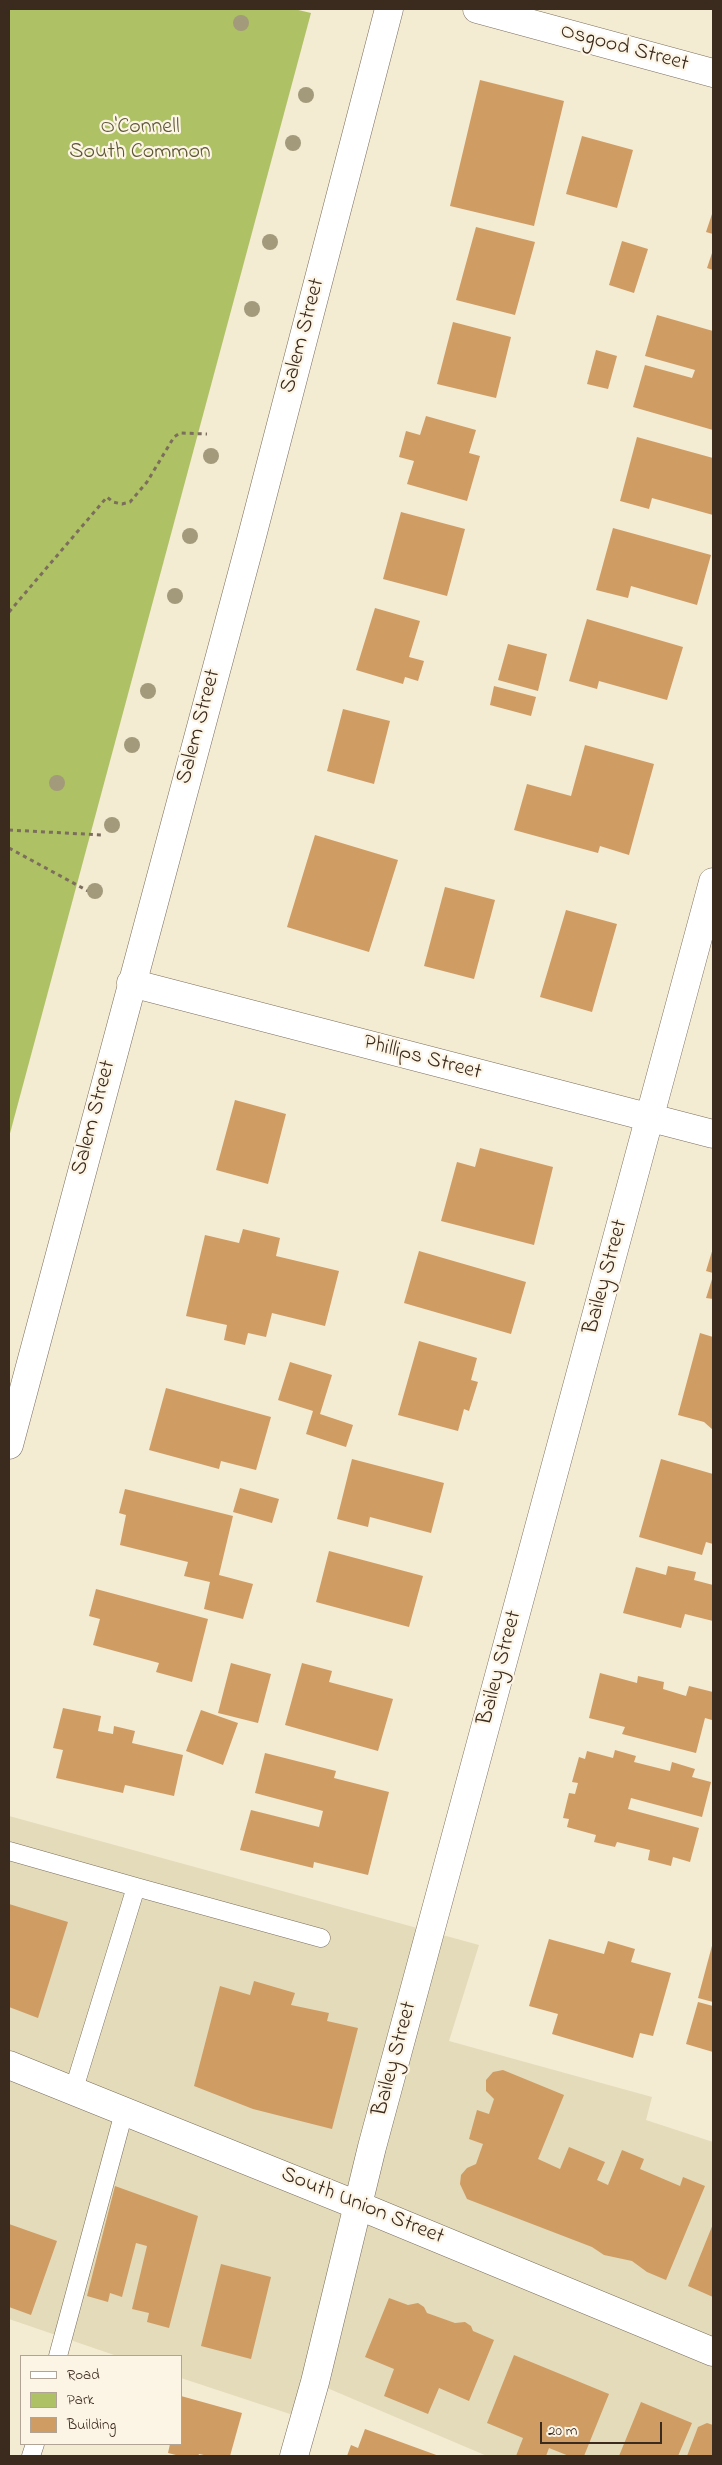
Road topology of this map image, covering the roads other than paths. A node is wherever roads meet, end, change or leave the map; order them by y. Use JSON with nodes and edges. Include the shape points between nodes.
{"nodes":[{"id":1,"x":388,"y":9,"type":"edge"},
{"id":2,"x":477,"y":9,"type":"edge"},
{"id":3,"x":713,"y":72,"type":"edge"},
{"id":4,"x":713,"y":882,"type":"edge"},
{"id":5,"x":131,"y":983,"type":"junction"},
{"id":6,"x":650,"y":1118,"type":"junction"},
{"id":7,"x":713,"y":1134,"type":"edge"},
{"id":8,"x":9,"y":1445,"type":"edge"},
{"id":9,"x":9,"y":1851,"type":"edge"},
{"id":10,"x":136,"y":1887,"type":"junction"},
{"id":11,"x":321,"y":1938,"type":"dead end"},
{"id":12,"x":9,"y":2065,"type":"edge"},
{"id":13,"x":73,"y":2092,"type":"junction"},
{"id":14,"x":124,"y":2112,"type":"junction"},
{"id":15,"x":357,"y":2205,"type":"junction"},
{"id":16,"x":713,"y":2352,"type":"edge"},
{"id":17,"x":58,"y":2355,"type":"edge"},
{"id":18,"x":294,"y":2456,"type":"edge"}],
"edges":[{"from":1,"to":5,"type":"street","name":"Salem Street","via":[[251,540]]},
{"from":2,"to":3,"type":"street","name":"Osgood Street"},
{"from":4,"to":6,"type":"street","name":"Bailey Street"},
{"from":5,"to":6,"type":"street","name":"Phillips Street"},
{"from":5,"to":8,"type":"street","name":"Salem Street"},
{"from":6,"to":7,"type":"street","name":"Phillips Street"},
{"from":6,"to":15,"type":"street","name":"Bailey Street"},
{"from":9,"to":10,"type":"lane"},
{"from":10,"to":11,"type":"lane"},
{"from":10,"to":13,"type":"lane"},
{"from":12,"to":13,"type":"street","name":"South Union Street"},
{"from":13,"to":14,"type":"street","name":"South Union Street"},
{"from":14,"to":15,"type":"street","name":"South Union Street"},
{"from":14,"to":17,"type":"lane"},
{"from":15,"to":16,"type":"street","name":"South Union Street"},
{"from":15,"to":18,"type":"street","name":"Bailey Street"}]}
